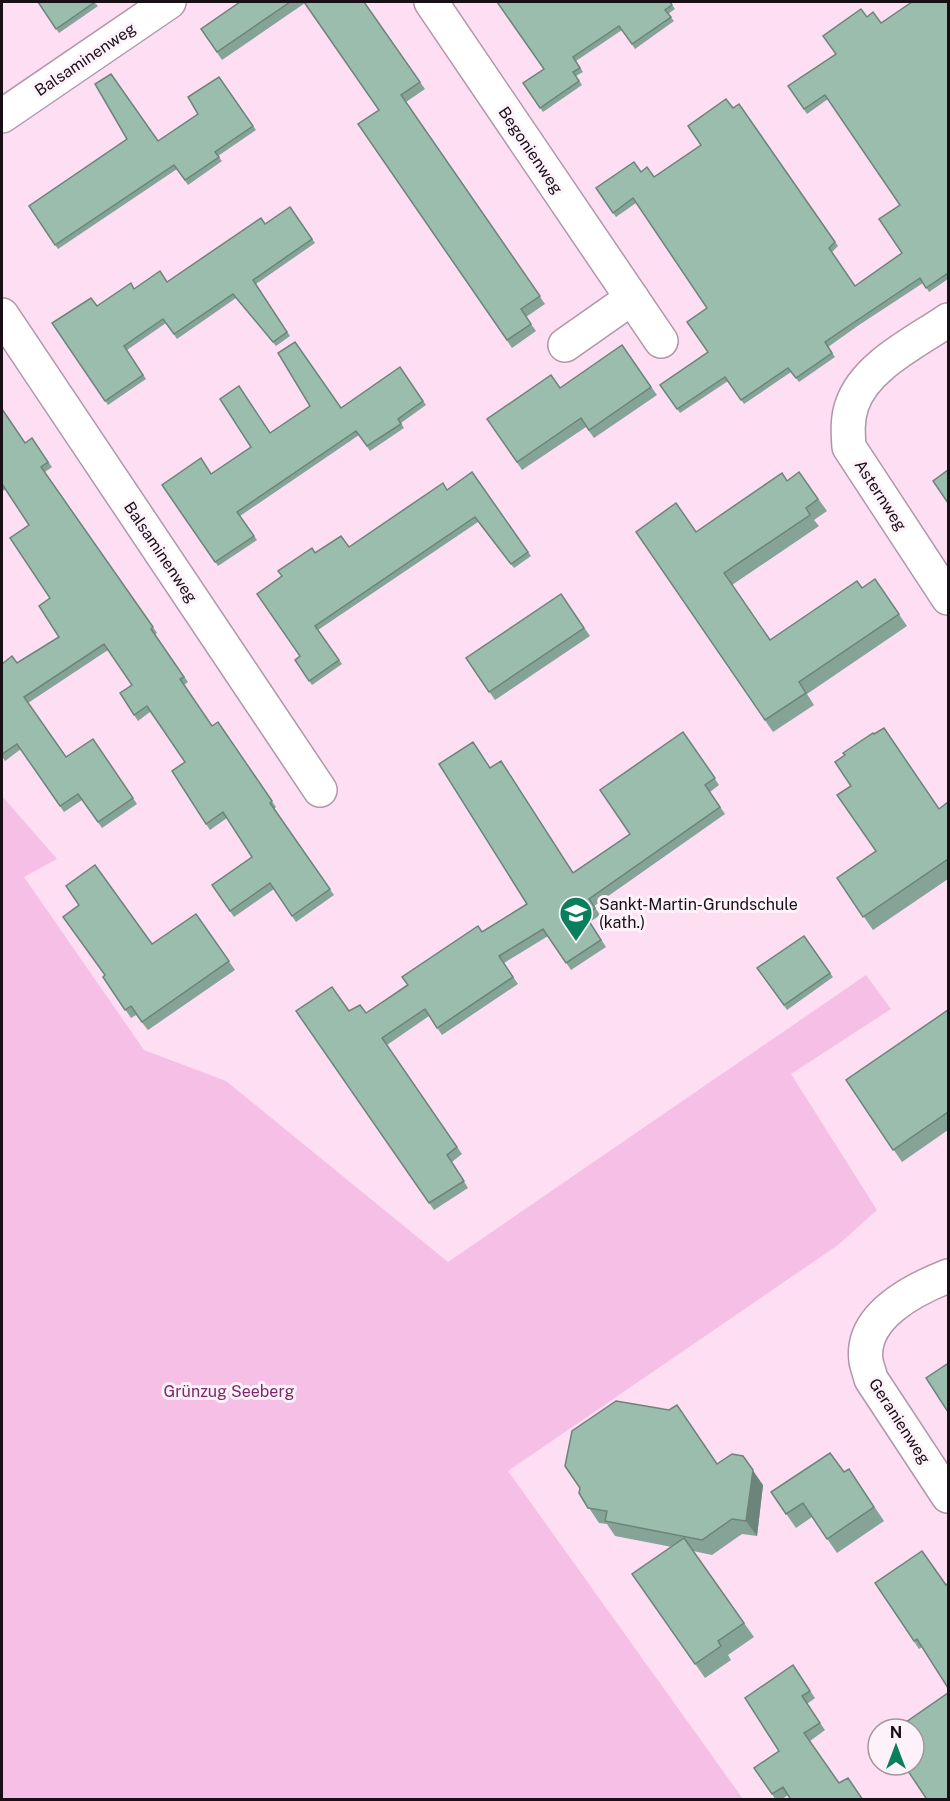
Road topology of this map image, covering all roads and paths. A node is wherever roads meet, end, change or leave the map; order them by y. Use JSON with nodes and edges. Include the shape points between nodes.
{"nodes":[{"id":1,"x":169,"y":2,"type":"edge"},
{"id":2,"x":431,"y":2,"type":"edge"},
{"id":3,"x":2,"y":116,"type":"edge"},
{"id":4,"x":632,"y":298,"type":"junction"},
{"id":5,"x":2,"y":315,"type":"edge"},
{"id":6,"x":948,"y":320,"type":"edge"},
{"id":7,"x":661,"y":341,"type":"dead end"},
{"id":8,"x":565,"y":345,"type":"dead end"},
{"id":9,"x":948,"y":598,"type":"edge"},
{"id":10,"x":320,"y":790,"type":"dead end"},
{"id":11,"x":948,"y":1276,"type":"edge"},
{"id":12,"x":948,"y":1497,"type":"edge"}],
"edges":[{"from":1,"to":3,"type":"street","name":"Balsaminenweg"},
{"from":2,"to":4,"type":"street","name":"Begonienweg"},
{"from":4,"to":7,"type":"street","name":"Begonienweg"},
{"from":4,"to":8,"type":"street"},
{"from":5,"to":10,"type":"street","name":"Balsaminenweg"},
{"from":6,"to":9,"type":"street","name":"Asternweg","via":[[867,377],[851,406],[848,422],[849,447]]},
{"from":11,"to":12,"type":"street","name":"Geranienweg","via":[[893,1305],[873,1327],[866,1360],[871,1379]]}]}
